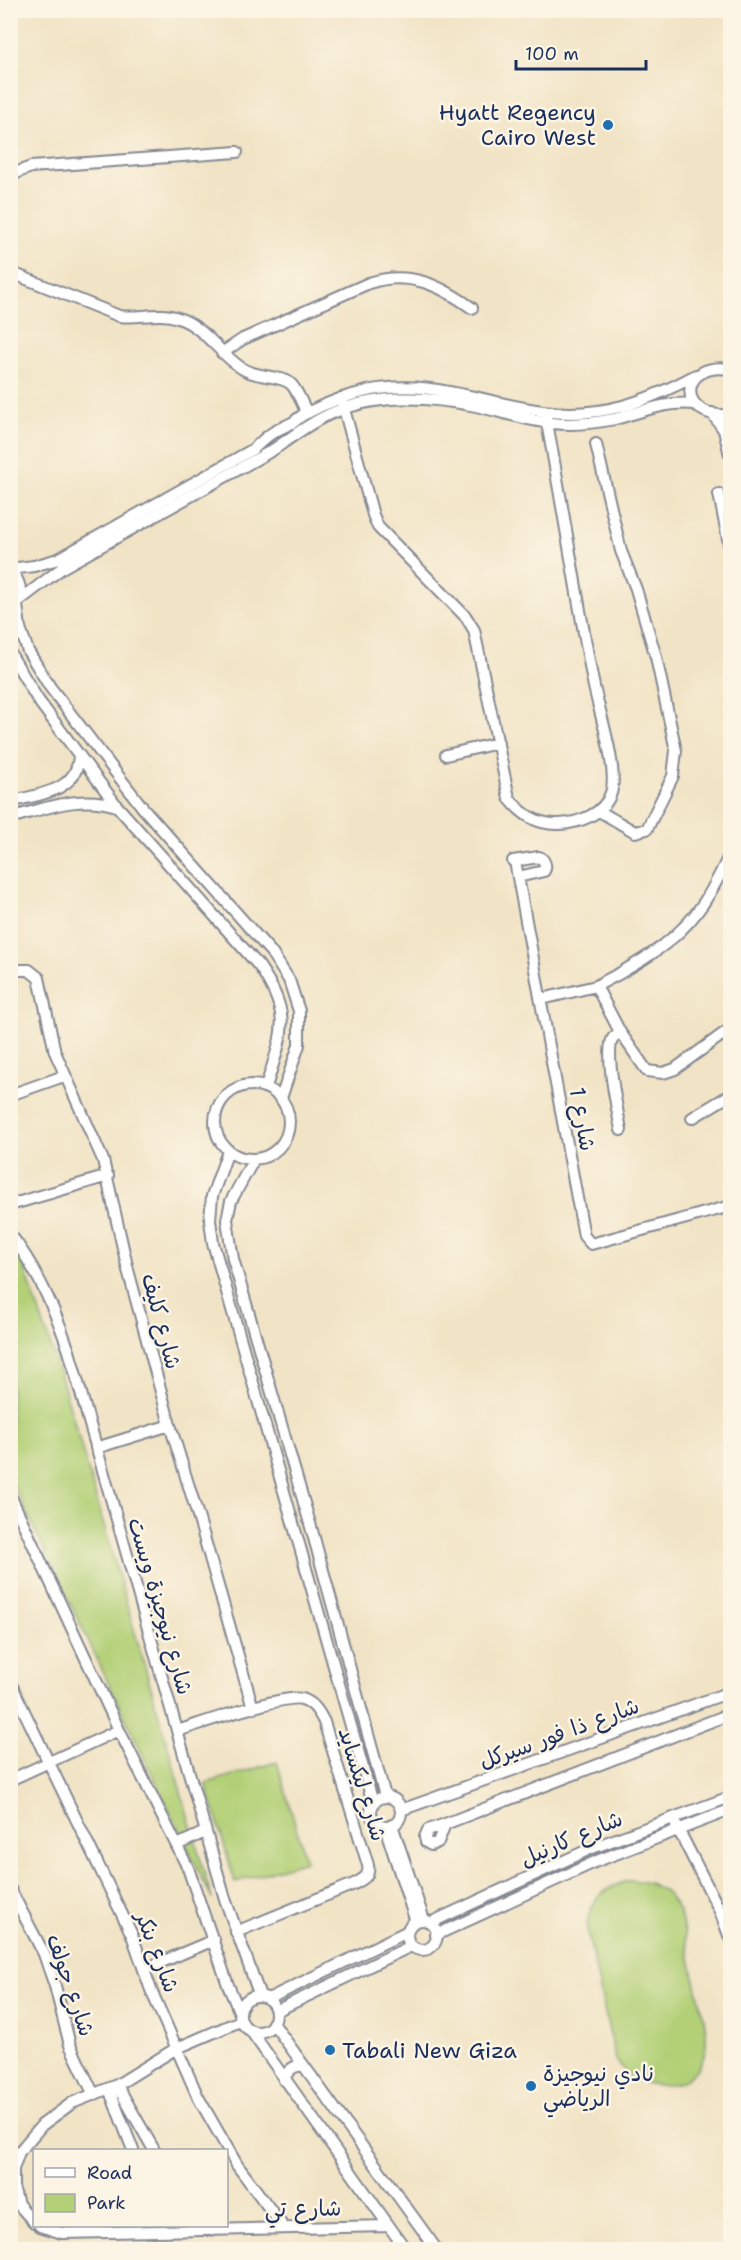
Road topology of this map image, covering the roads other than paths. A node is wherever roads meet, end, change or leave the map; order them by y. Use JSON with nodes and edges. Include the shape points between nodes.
{"nodes":[{"id":1,"x":237,"y":153,"type":"dead end"},
{"id":2,"x":10,"y":178,"type":"edge"},
{"id":3,"x":10,"y":269,"type":"edge"},
{"id":4,"x":472,"y":308,"type":"dead end"},
{"id":5,"x":222,"y":352,"type":"junction"},
{"id":6,"x":730,"y":369,"type":"edge"},
{"id":7,"x":696,"y":375,"type":"junction"},
{"id":8,"x":342,"y":404,"type":"junction"},
{"id":9,"x":694,"y":404,"type":"junction"},
{"id":10,"x":307,"y":413,"type":"junction"},
{"id":11,"x":712,"y":413,"type":"junction"},
{"id":12,"x":730,"y":415,"type":"edge"},
{"id":13,"x":546,"y":417,"type":"junction"},
{"id":14,"x":728,"y":431,"type":"edge"},
{"id":15,"x":272,"y":433,"type":"junction"},
{"id":16,"x":596,"y":444,"type":"dead end"},
{"id":17,"x":280,"y":445,"type":"junction"},
{"id":18,"x":730,"y":455,"type":"edge"},
{"id":19,"x":719,"y":494,"type":"dead end"},
{"id":20,"x":150,"y":512,"type":"junction"},
{"id":21,"x":730,"y":549,"type":"edge"},
{"id":22,"x":60,"y":563,"type":"junction"},
{"id":23,"x":10,"y":570,"type":"edge"},
{"id":24,"x":16,"y":606,"type":"edge"},
{"id":25,"x":10,"y":653,"type":"edge"},
{"id":26,"x":498,"y":743,"type":"junction"},
{"id":27,"x":79,"y":755,"type":"junction"},
{"id":28,"x":446,"y":755,"type":"dead end"},
{"id":29,"x":63,"y":786,"type":"junction"},
{"id":30,"x":10,"y":802,"type":"edge"},
{"id":31,"x":68,"y":802,"type":"junction"},
{"id":32,"x":117,"y":806,"type":"junction"},
{"id":33,"x":599,"y":812,"type":"junction"},
{"id":34,"x":10,"y":818,"type":"edge"},
{"id":35,"x":730,"y":854,"type":"edge"},
{"id":36,"x":194,"y":866,"type":"junction"},
{"id":37,"x":518,"y":877,"type":"junction"},
{"id":38,"x":181,"y":878,"type":"junction"},
{"id":39,"x":10,"y":970,"type":"edge"},
{"id":40,"x":596,"y":986,"type":"junction"},
{"id":41,"x":542,"y":999,"type":"junction"},
{"id":42,"x":730,"y":1029,"type":"edge"},
{"id":43,"x":620,"y":1032,"type":"junction"},
{"id":44,"x":64,"y":1076,"type":"junction"},
{"id":45,"x":266,"y":1087,"type":"junction"},
{"id":46,"x":10,"y":1095,"type":"edge"},
{"id":47,"x":730,"y":1095,"type":"edge"},
{"id":48,"x":281,"y":1098,"type":"junction"},
{"id":49,"x":692,"y":1118,"type":"dead end"},
{"id":50,"x":621,"y":1130,"type":"dead end"},
{"id":51,"x":228,"y":1151,"type":"junction"},
{"id":52,"x":254,"y":1159,"type":"junction"},
{"id":53,"x":108,"y":1176,"type":"junction"},
{"id":54,"x":10,"y":1205,"type":"edge"},
{"id":55,"x":729,"y":1210,"type":"edge"},
{"id":56,"x":10,"y":1233,"type":"edge"},
{"id":57,"x":170,"y":1425,"type":"junction"},
{"id":58,"x":96,"y":1448,"type":"junction"},
{"id":59,"x":10,"y":1495,"type":"edge"},
{"id":60,"x":10,"y":1682,"type":"edge"},
{"id":61,"x":730,"y":1692,"type":"edge"},
{"id":62,"x":253,"y":1708,"type":"junction"},
{"id":63,"x":730,"y":1714,"type":"edge"},
{"id":64,"x":119,"y":1730,"type":"junction"},
{"id":65,"x":177,"y":1731,"type":"junction"},
{"id":66,"x":49,"y":1762,"type":"junction"},
{"id":67,"x":10,"y":1780,"type":"edge"},
{"id":68,"x":385,"y":1796,"type":"junction"},
{"id":69,"x":730,"y":1797,"type":"edge"},
{"id":70,"x":373,"y":1803,"type":"junction"},
{"id":71,"x":401,"y":1810,"type":"junction"},
{"id":72,"x":730,"y":1810,"type":"edge"},
{"id":73,"x":674,"y":1817,"type":"junction"},
{"id":74,"x":445,"y":1824,"type":"dead end"},
{"id":75,"x":388,"y":1826,"type":"junction"},
{"id":76,"x":678,"y":1830,"type":"junction"},
{"id":77,"x":206,"y":1832,"type":"junction"},
{"id":78,"x":177,"y":1845,"type":"junction"},
{"id":79,"x":592,"y":1848,"type":"junction"},
{"id":80,"x":597,"y":1861,"type":"junction"},
{"id":81,"x":10,"y":1889,"type":"edge"},
{"id":82,"x":423,"y":1922,"type":"junction"},
{"id":83,"x":408,"y":1931,"type":"junction"},
{"id":84,"x":236,"y":1932,"type":"junction"},
{"id":85,"x":436,"y":1935,"type":"junction"},
{"id":86,"x":730,"y":1938,"type":"edge"},
{"id":87,"x":214,"y":1940,"type":"junction"},
{"id":88,"x":411,"y":1946,"type":"junction"},
{"id":89,"x":145,"y":1969,"type":"junction"},
{"id":90,"x":297,"y":1987,"type":"junction"},
{"id":91,"x":264,"y":1997,"type":"junction"},
{"id":92,"x":302,"y":1998,"type":"junction"},
{"id":93,"x":276,"y":2011,"type":"junction"},
{"id":94,"x":240,"y":2016,"type":"junction"},
{"id":95,"x":273,"y":2023,"type":"junction"},
{"id":96,"x":251,"y":2031,"type":"junction"},
{"id":97,"x":175,"y":2049,"type":"junction"},
{"id":98,"x":304,"y":2066,"type":"junction"},
{"id":99,"x":284,"y":2080,"type":"junction"},
{"id":100,"x":113,"y":2087,"type":"junction"},
{"id":101,"x":94,"y":2095,"type":"junction"},
{"id":102,"x":132,"y":2149,"type":"edge"},
{"id":103,"x":153,"y":2149,"type":"edge"},
{"id":104,"x":12,"y":2187,"type":"edge"},
{"id":105,"x":33,"y":2221,"type":"edge"},
{"id":106,"x":389,"y":2226,"type":"junction"},
{"id":107,"x":43,"y":2227,"type":"edge"},
{"id":108,"x":171,"y":2228,"type":"edge"},
{"id":109,"x":203,"y":2228,"type":"edge"},
{"id":110,"x":284,"y":2228,"type":"junction"},
{"id":111,"x":406,"y":2250,"type":"edge"},
{"id":112,"x":437,"y":2250,"type":"edge"}],
"edges":[{"from":1,"to":2,"type":"street","via":[[31,167]]},
{"from":3,"to":5,"type":"street","via":[[118,316],[177,317]]},
{"from":4,"to":5,"type":"street","via":[[432,283],[387,278],[243,339]]},
{"from":5,"to":10,"type":"street","via":[[248,373],[290,384]]},
{"from":6,"to":7,"type":"street","via":[[710,369]]},
{"from":7,"to":9,"type":"street","via":[[689,388]]},
{"from":7,"to":13,"type":"street","via":[[657,395],[618,408]]},
{"from":8,"to":10,"type":"street"},
{"from":8,"to":13,"type":"street","via":[[369,391],[426,387],[455,391]]},
{"from":8,"to":17,"type":"street"},
{"from":8,"to":26,"type":"street","via":[[378,527],[466,616],[474,630]]},
{"from":9,"to":11,"type":"street"},
{"from":9,"to":13,"type":"street","via":[[662,404],[591,423]]},
{"from":10,"to":15,"type":"street"},
{"from":11,"to":12,"type":"street"},
{"from":11,"to":14,"type":"street"},
{"from":13,"to":33,"type":"street","via":[[612,771],[612,792]]},
{"from":14,"to":18,"type":"street"},
{"from":15,"to":17,"type":"street"},
{"from":15,"to":20,"type":"street","via":[[250,451]]},
{"from":16,"to":33,"type":"street","via":[[621,551],[656,657],[676,758],[673,777],[646,829],[635,832]]},
{"from":17,"to":20,"type":"street"},
{"from":19,"to":21,"type":"street"},
{"from":20,"to":22,"type":"street"},
{"from":22,"to":23,"type":"street"},
{"from":22,"to":24,"type":"street"},
{"from":23,"to":24,"type":"street","via":[[19,583]]},
{"from":24,"to":36,"type":"street","via":[[28,651],[50,687],[143,808]]},
{"from":25,"to":27,"type":"street","via":[[38,700]]},
{"from":26,"to":28,"type":"street"},
{"from":26,"to":33,"type":"street","via":[[509,798],[523,814],[553,825]]},
{"from":27,"to":29,"type":"street","via":[[76,773]]},
{"from":27,"to":32,"type":"street"},
{"from":29,"to":30,"type":"street"},
{"from":29,"to":31,"type":"street"},
{"from":31,"to":32,"type":"street","via":[[93,800]]},
{"from":31,"to":34,"type":"street"},
{"from":32,"to":38,"type":"street"},
{"from":35,"to":40,"type":"street","via":[[704,903],[682,930],[632,967]]},
{"from":36,"to":38,"type":"street"},
{"from":36,"to":48,"type":"street","via":[[271,952],[289,980],[299,1011],[299,1044]]},
{"from":37,"to":37,"type":"street","name":"شارع 1","via":[[544,871],[544,860],[539,857],[514,861]]},
{"from":37,"to":41,"type":"street","name":"شارع 1"},
{"from":38,"to":45,"type":"street","via":[[275,988],[282,1012],[282,1037]]},
{"from":39,"to":44,"type":"street","name":"شارع كليف","via":[[29,970],[39,978]]},
{"from":40,"to":41,"type":"street"},
{"from":40,"to":43,"type":"street"},
{"from":41,"to":55,"type":"street","name":"شارع 1","via":[[584,1236],[591,1244]]},
{"from":42,"to":43,"type":"street","via":[[675,1069],[663,1073],[647,1071]]},
{"from":43,"to":50,"type":"street","via":[[610,1047],[610,1069]]},
{"from":44,"to":46,"type":"street"},
{"from":44,"to":53,"type":"street","name":"شارع كليف"},
{"from":45,"to":48,"type":"street"},
{"from":45,"to":51,"type":"street","via":[[259,1084],[235,1089],[218,1106],[215,1130]]},
{"from":47,"to":49,"type":"street"},
{"from":48,"to":52,"type":"street","via":[[289,1114],[287,1136],[274,1152]]},
{"from":51,"to":52,"type":"street"},
{"from":51,"to":70,"type":"street","via":[[212,1196],[213,1243]]},
{"from":52,"to":68,"type":"street","via":[[231,1201],[227,1220],[233,1259]]},
{"from":53,"to":54,"type":"street"},
{"from":53,"to":57,"type":"street","name":"شارع كليف","via":[[128,1270]]},
{"from":56,"to":58,"type":"street","name":"شارع نيوجيزة ويست","via":[[34,1268],[59,1323]]},
{"from":57,"to":58,"type":"street"},
{"from":57,"to":62,"type":"street","name":"شارع كليف"},
{"from":58,"to":65,"type":"street","name":"شارع نيوجيزة ويست"},
{"from":59,"to":64,"type":"street"},
{"from":60,"to":66,"type":"street","name":"شارع بنكر"},
{"from":61,"to":71,"type":"street","name":"شارع ذا فور سيركل"},
{"from":62,"to":65,"type":"street","name":"شارع ليكسايد"},
{"from":62,"to":84,"type":"street","name":"شارع ليكسايد","via":[[294,1698],[313,1705],[320,1713],[369,1871],[354,1884]]},
{"from":63,"to":74,"type":"street"},
{"from":64,"to":66,"type":"street"},
{"from":64,"to":78,"type":"street"},
{"from":65,"to":77,"type":"street","name":"شارع نيوجيزة ويست"},
{"from":66,"to":67,"type":"street"},
{"from":66,"to":89,"type":"street","name":"شارع بنكر"},
{"from":68,"to":70,"type":"street"},
{"from":68,"to":71,"type":"street","via":[[395,1800]]},
{"from":69,"to":73,"type":"street","name":"شارع كارنيل"},
{"from":70,"to":75,"type":"street","via":[[372,1818],[377,1824]]},
{"from":71,"to":75,"type":"street","via":[[399,1819]]},
{"from":72,"to":76,"type":"street","name":"شارع كارنيل"},
{"from":73,"to":76,"type":"street"},
{"from":73,"to":79,"type":"street","name":"شارع كارنيل"},
{"from":75,"to":82,"type":"street"},
{"from":76,"to":80,"type":"street","name":"شارع كارنيل"},
{"from":76,"to":86,"type":"street"},
{"from":77,"to":78,"type":"street"},
{"from":77,"to":84,"type":"street","name":"شارع نيوجيزة ويست"},
{"from":78,"to":87,"type":"street"},
{"from":79,"to":80,"type":"street"},
{"from":79,"to":82,"type":"street","name":"شارع كارنيل"},
{"from":80,"to":85,"type":"street","name":"شارع كارنيل"},
{"from":81,"to":101,"type":"street","name":"شارع جولف","via":[[44,1954],[70,2045]]},
{"from":82,"to":83,"type":"street"},
{"from":82,"to":85,"type":"street","via":[[435,1928]]},
{"from":83,"to":88,"type":"street"},
{"from":83,"to":90,"type":"street"},
{"from":84,"to":91,"type":"street","name":"شارع نيوجيزة ويست"},
{"from":85,"to":88,"type":"street","via":[[431,1947],[419,1950]]},
{"from":87,"to":89,"type":"street"},
{"from":87,"to":94,"type":"street"},
{"from":88,"to":92,"type":"street"},
{"from":89,"to":97,"type":"street","name":"شارع بنكر"},
{"from":90,"to":91,"type":"street"},
{"from":90,"to":92,"type":"street"},
{"from":91,"to":93,"type":"street"},
{"from":91,"to":94,"type":"street","via":[[244,2001]]},
{"from":92,"to":93,"type":"street"},
{"from":93,"to":95,"type":"street"},
{"from":94,"to":96,"type":"street"},
{"from":94,"to":97,"type":"street"},
{"from":95,"to":96,"type":"street","via":[[261,2032]]},
{"from":95,"to":98,"type":"street"},
{"from":96,"to":99,"type":"street"},
{"from":97,"to":100,"type":"street"},
{"from":97,"to":110,"type":"street","name":"شارع بنكر","via":[[222,2140]]},
{"from":98,"to":99,"type":"street","via":[[292,2068]]},
{"from":98,"to":112,"type":"street"},
{"from":99,"to":106,"type":"street"},
{"from":100,"to":101,"type":"street"},
{"from":100,"to":102,"type":"street"},
{"from":100,"to":103,"type":"street"},
{"from":101,"to":104,"type":"street","via":[[72,2103],[30,2137],[16,2160]]},
{"from":104,"to":105,"type":"street","via":[[18,2204]]},
{"from":106,"to":110,"type":"street","name":"شارع تي"},
{"from":106,"to":111,"type":"street"},
{"from":107,"to":108,"type":"street","name":"شارع تي","via":[[62,2233]]},
{"from":108,"to":109,"type":"street","name":"شارع تي"},
{"from":109,"to":110,"type":"street","name":"شارع تي"}]}
